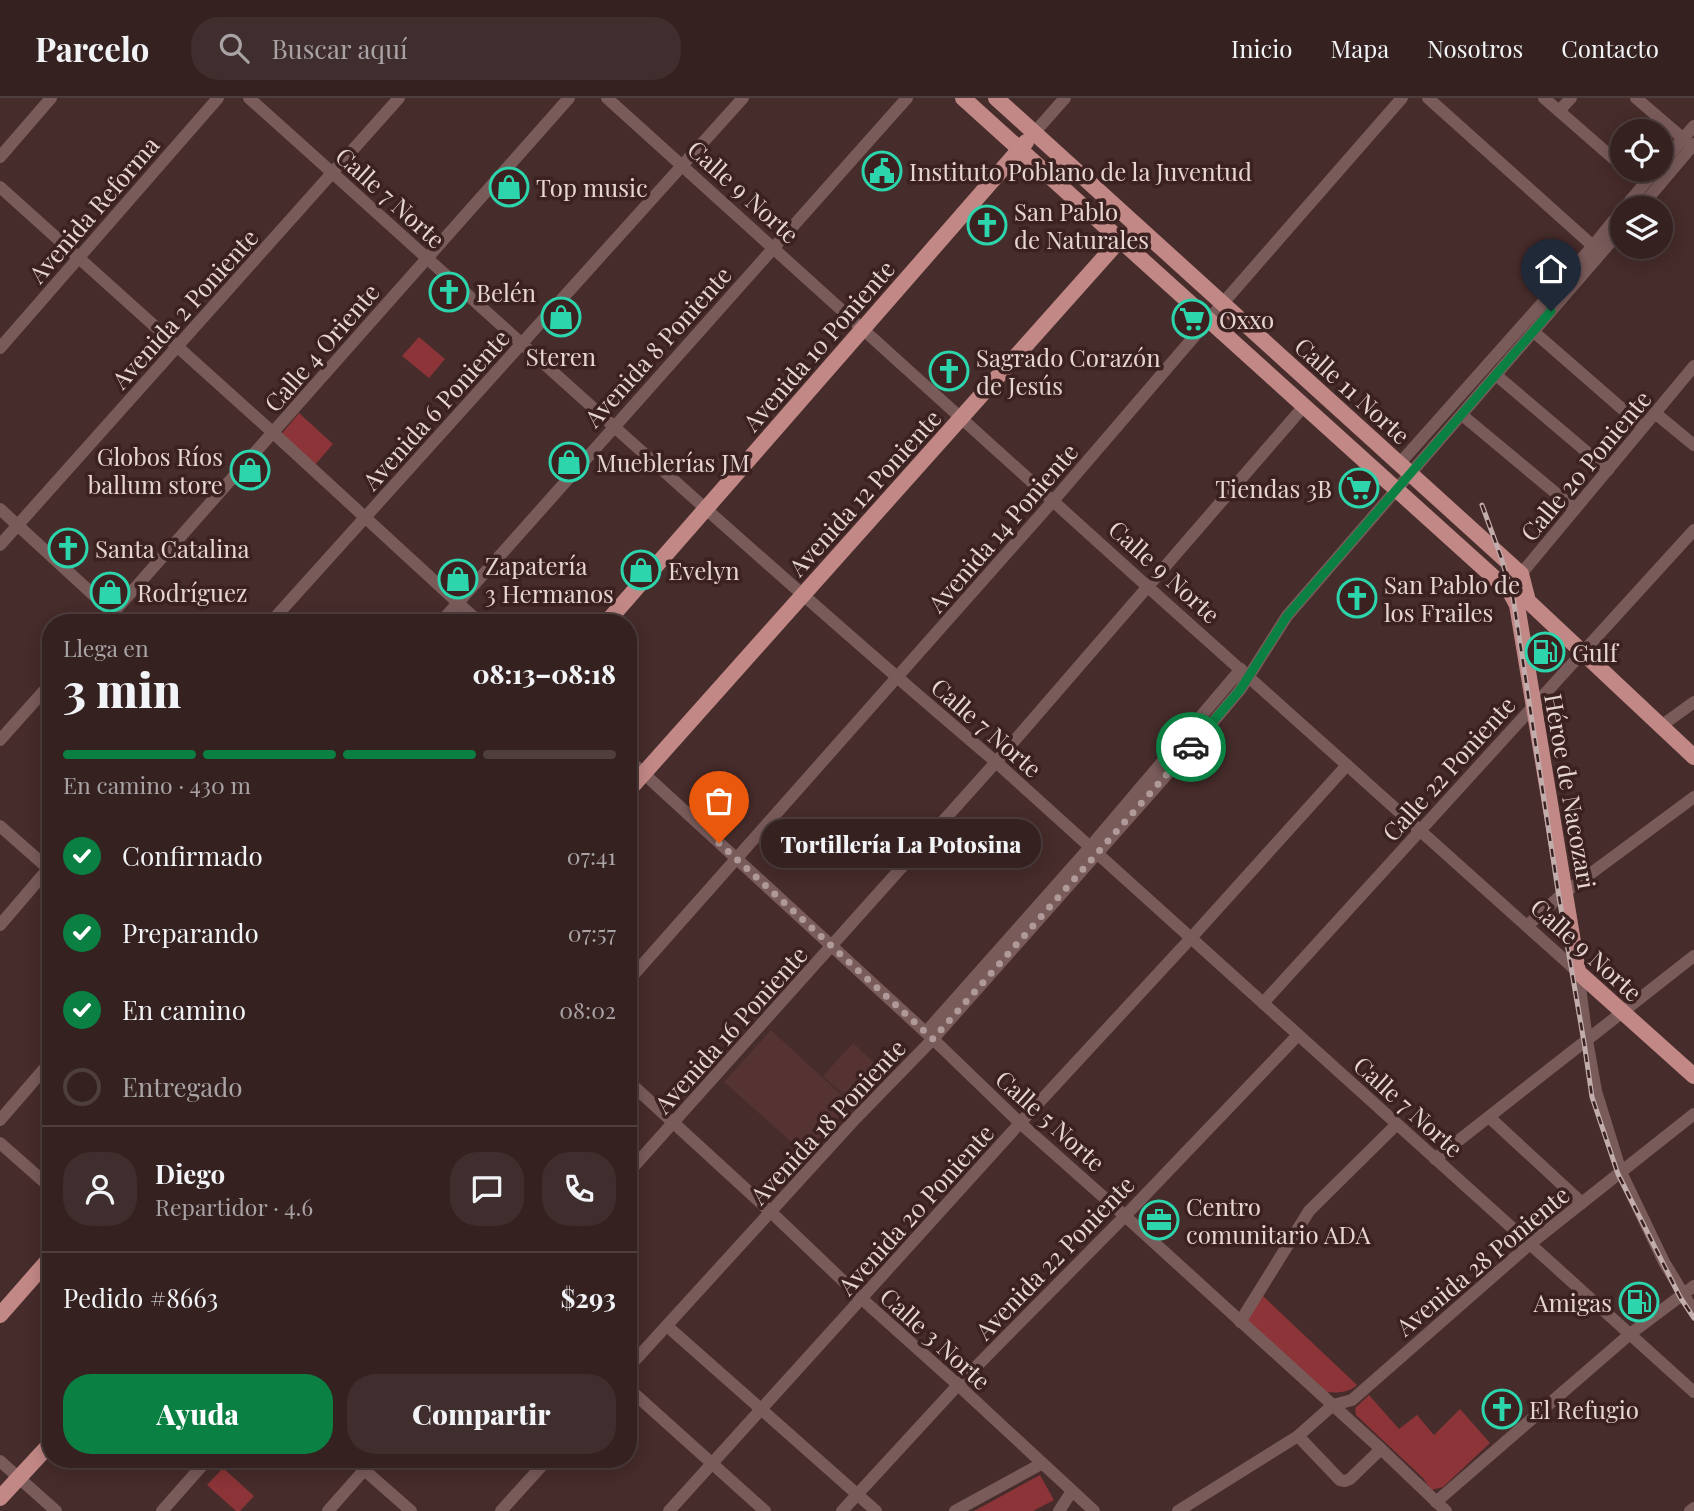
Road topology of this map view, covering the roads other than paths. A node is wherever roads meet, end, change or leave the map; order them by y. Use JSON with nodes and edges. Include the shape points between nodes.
{"nodes":[{"id":1,"x":51,"y":98,"type":"edge"},
{"id":2,"x":218,"y":98,"type":"edge"},
{"id":3,"x":249,"y":98,"type":"edge"},
{"id":4,"x":400,"y":98,"type":"edge"},
{"id":5,"x":569,"y":98,"type":"edge"},
{"id":6,"x":607,"y":98,"type":"edge"},
{"id":7,"x":743,"y":98,"type":"edge"},
{"id":8,"x":907,"y":98,"type":"edge"},
{"id":9,"x":963,"y":98,"type":"edge"},
{"id":10,"x":996,"y":98,"type":"edge"},
{"id":11,"x":1065,"y":98,"type":"edge"},
{"id":12,"x":1402,"y":98,"type":"edge"},
{"id":13,"x":1428,"y":98,"type":"edge"},
{"id":14,"x":1544,"y":98,"type":"edge"},
{"id":15,"x":1571,"y":98,"type":"edge"},
{"id":16,"x":1636,"y":98,"type":"edge"},
{"id":17,"x":1559,"y":111,"type":"junction"},
{"id":18,"x":1694,"y":126,"type":"edge"},
{"id":19,"x":1034,"y":133,"type":"junction"},
{"id":20,"x":1691,"y":144,"type":"edge"},
{"id":21,"x":1020,"y":149,"type":"junction"},
{"id":22,"x":1610,"y":155,"type":"edge"},
{"id":23,"x":1673,"y":156,"type":"edge"},
{"id":24,"x":0,"y":157,"type":"edge"},
{"id":25,"x":682,"y":166,"type":"junction"},
{"id":26,"x":332,"y":173,"type":"junction"},
{"id":27,"x":1646,"y":182,"type":"edge"},
{"id":28,"x":0,"y":187,"type":"edge"},
{"id":29,"x":1634,"y":196,"type":"edge"},
{"id":30,"x":1650,"y":196,"type":"edge"},
{"id":31,"x":1134,"y":223,"type":"junction"},
{"id":32,"x":1610,"y":225,"type":"edge"},
{"id":33,"x":1120,"y":239,"type":"junction"},
{"id":34,"x":1610,"y":243,"type":"edge"},
{"id":35,"x":1592,"y":246,"type":"junction"},
{"id":36,"x":773,"y":248,"type":"junction"},
{"id":37,"x":79,"y":258,"type":"junction"},
{"id":38,"x":427,"y":258,"type":"junction"},
{"id":39,"x":1223,"y":303,"type":"junction"},
{"id":40,"x":1209,"y":320,"type":"junction"},
{"id":41,"x":862,"y":329,"type":"junction"},
{"id":42,"x":1534,"y":332,"type":"junction"},
{"id":43,"x":522,"y":343,"type":"junction"},
{"id":44,"x":177,"y":347,"type":"junction"},
{"id":45,"x":0,"y":348,"type":"edge"},
{"id":46,"x":1694,"y":366,"type":"edge"},
{"id":47,"x":1496,"y":375,"type":"junction"},
{"id":48,"x":1304,"y":407,"type":"junction"},
{"id":49,"x":1655,"y":413,"type":"junction"},
{"id":50,"x":1462,"y":415,"type":"junction"},
{"id":51,"x":961,"y":418,"type":"junction"},
{"id":52,"x":615,"y":426,"type":"junction"},
{"id":53,"x":1643,"y":427,"type":"junction"},
{"id":54,"x":273,"y":433,"type":"junction"},
{"id":55,"x":1694,"y":445,"type":"edge"},
{"id":56,"x":1406,"y":468,"type":"junction"},
{"id":57,"x":1608,"y":470,"type":"junction"},
{"id":58,"x":1397,"y":490,"type":"junction"},
{"id":59,"x":1054,"y":502,"type":"junction"},
{"id":60,"x":706,"y":508,"type":"junction"},
{"id":61,"x":0,"y":509,"type":"edge"},
{"id":62,"x":1575,"y":509,"type":"junction"},
{"id":63,"x":365,"y":518,"type":"junction"},
{"id":64,"x":18,"y":525,"type":"junction"},
{"id":65,"x":1694,"y":530,"type":"edge"},
{"id":66,"x":0,"y":545,"type":"edge"},
{"id":67,"x":1521,"y":574,"type":"junction"},
{"id":68,"x":1148,"y":587,"type":"junction"},
{"id":69,"x":1510,"y":592,"type":"junction"},
{"id":70,"x":803,"y":594,"type":"junction"},
{"id":71,"x":458,"y":603,"type":"junction"},
{"id":72,"x":113,"y":612,"type":"joint"},
{"id":73,"x":278,"y":614,"type":"edge"},
{"id":74,"x":448,"y":614,"type":"edge"},
{"id":75,"x":470,"y":614,"type":"edge"},
{"id":76,"x":614,"y":614,"type":"edge"},
{"id":77,"x":1582,"y":653,"type":"junction"},
{"id":78,"x":1245,"y":673,"type":"junction"},
{"id":79,"x":897,"y":678,"type":"junction"},
{"id":80,"x":42,"y":693,"type":"edge"},
{"id":81,"x":1694,"y":702,"type":"edge"},
{"id":82,"x":1534,"y":705,"type":"junction"},
{"id":83,"x":1661,"y":726,"type":"junction"},
{"id":84,"x":0,"y":740,"type":"edge"},
{"id":85,"x":1694,"y":757,"type":"edge"},
{"id":86,"x":996,"y":762,"type":"junction"},
{"id":87,"x":1347,"y":765,"type":"junction"},
{"id":88,"x":637,"y":767,"type":"edge"},
{"id":89,"x":644,"y":774,"type":"junction"},
{"id":90,"x":637,"y":781,"type":"edge"},
{"id":91,"x":1694,"y":797,"type":"edge"},
{"id":92,"x":0,"y":826,"type":"edge"},
{"id":93,"x":1420,"y":830,"type":"junction"},
{"id":94,"x":1094,"y":850,"type":"junction"},
{"id":95,"x":737,"y":859,"type":"junction"},
{"id":96,"x":42,"y":863,"type":"edge"},
{"id":97,"x":42,"y":879,"type":"edge"},
{"id":98,"x":1565,"y":893,"type":"junction"},
{"id":99,"x":0,"y":925,"type":"edge"},
{"id":100,"x":1527,"y":926,"type":"junction"},
{"id":101,"x":1191,"y":938,"type":"junction"},
{"id":102,"x":832,"y":947,"type":"junction"},
{"id":103,"x":1694,"y":956,"type":"edge"},
{"id":104,"x":637,"y":971,"type":"edge"},
{"id":105,"x":1578,"y":972,"type":"junction"},
{"id":106,"x":1263,"y":1003,"type":"junction"},
{"id":107,"x":1622,"y":1011,"type":"junction"},
{"id":108,"x":929,"y":1035,"type":"junction"},
{"id":109,"x":1298,"y":1035,"type":"junction"},
{"id":110,"x":1587,"y":1040,"type":"junction"},
{"id":111,"x":42,"y":1071,"type":"edge"},
{"id":112,"x":1694,"y":1076,"type":"edge"},
{"id":113,"x":637,"y":1089,"type":"edge"},
{"id":114,"x":1694,"y":1114,"type":"edge"},
{"id":115,"x":1489,"y":1116,"type":"junction"},
{"id":116,"x":0,"y":1120,"type":"edge"},
{"id":117,"x":673,"y":1122,"type":"junction"},
{"id":118,"x":1020,"y":1123,"type":"junction"},
{"id":119,"x":1397,"y":1124,"type":"junction"},
{"id":120,"x":0,"y":1143,"type":"edge"},
{"id":121,"x":1435,"y":1159,"type":"junction"},
{"id":122,"x":637,"y":1163,"type":"edge"},
{"id":123,"x":1621,"y":1172,"type":"junction"},
{"id":124,"x":42,"y":1180,"type":"edge"},
{"id":125,"x":1581,"y":1203,"type":"junction"},
{"id":126,"x":771,"y":1212,"type":"junction"},
{"id":127,"x":1125,"y":1216,"type":"junction"},
{"id":128,"x":1530,"y":1244,"type":"junction"},
{"id":129,"x":42,"y":1267,"type":"edge"},
{"id":130,"x":1694,"y":1286,"type":"edge"},
{"id":131,"x":1683,"y":1295,"type":"junction"},
{"id":132,"x":862,"y":1299,"type":"junction"},
{"id":133,"x":1694,"y":1312,"type":"edge"},
{"id":134,"x":0,"y":1315,"type":"edge"},
{"id":135,"x":1240,"y":1322,"type":"junction"},
{"id":136,"x":667,"y":1326,"type":"junction"},
{"id":137,"x":1630,"y":1334,"type":"junction"},
{"id":138,"x":637,"y":1358,"type":"edge"},
{"id":139,"x":958,"y":1385,"type":"junction"},
{"id":140,"x":1694,"y":1392,"type":"edge"},
{"id":141,"x":637,"y":1396,"type":"edge"},
{"id":142,"x":1333,"y":1405,"type":"junction"},
{"id":143,"x":762,"y":1409,"type":"junction"},
{"id":144,"x":1298,"y":1436,"type":"junction"},
{"id":145,"x":1381,"y":1449,"type":"junction"},
{"id":146,"x":42,"y":1453,"type":"edge"},
{"id":147,"x":0,"y":1461,"type":"edge"},
{"id":148,"x":713,"y":1464,"type":"junction"},
{"id":149,"x":1041,"y":1464,"type":"junction"},
{"id":150,"x":200,"y":1468,"type":"edge"},
{"id":151,"x":366,"y":1468,"type":"edge"},
{"id":152,"x":373,"y":1468,"type":"edge"},
{"id":153,"x":540,"y":1468,"type":"edge"},
{"id":154,"x":20,"y":1479,"type":"junction"},
{"id":155,"x":1072,"y":1490,"type":"junction"},
{"id":156,"x":856,"y":1495,"type":"junction"},
{"id":157,"x":0,"y":1498,"type":"edge"},
{"id":158,"x":1441,"y":1506,"type":"edge"},
{"id":159,"x":56,"y":1511,"type":"edge"},
{"id":160,"x":162,"y":1511,"type":"edge"},
{"id":161,"x":328,"y":1511,"type":"edge"},
{"id":162,"x":411,"y":1511,"type":"edge"},
{"id":163,"x":501,"y":1511,"type":"edge"},
{"id":164,"x":669,"y":1511,"type":"edge"},
{"id":165,"x":765,"y":1511,"type":"edge"},
{"id":166,"x":842,"y":1511,"type":"edge"},
{"id":167,"x":876,"y":1511,"type":"edge"},
{"id":168,"x":955,"y":1511,"type":"edge"},
{"id":169,"x":1059,"y":1511,"type":"edge"},
{"id":170,"x":1094,"y":1511,"type":"edge"},
{"id":171,"x":1178,"y":1511,"type":"edge"}],
"edges":[{"from":1,"to":24,"type":"street"},
{"from":2,"to":37,"type":"street","name":"Avenida Reforma"},
{"from":3,"to":26,"type":"street","name":"Calle 7 Norte"},
{"from":4,"to":26,"type":"street","name":"Avenida 2 Poniente"},
{"from":5,"to":38,"type":"street","name":"Calle 4 Oriente"},
{"from":6,"to":25,"type":"street","name":"Calle 9 Norte"},
{"from":7,"to":25,"type":"street","name":"Avenida 6 Poniente"},
{"from":8,"to":36,"type":"street","name":"Avenida 8 Poniente"},
{"from":9,"to":21,"type":"main road","name":"Calle 11 Norte"},
{"from":10,"to":19,"type":"main road","name":"Calle 11 Norte"},
{"from":11,"to":19,"type":"street","name":"Avenida 10 Poniente"},
{"from":12,"to":39,"type":"street","name":"Avenida 14 Poniente"},
{"from":13,"to":35,"type":"street"},
{"from":14,"to":17,"type":"street"},
{"from":15,"to":17,"type":"street"},
{"from":16,"to":20,"type":"street"},
{"from":17,"to":22,"type":"street"},
{"from":18,"to":20,"type":"street"},
{"from":19,"to":21,"type":"main road","name":"Avenida 10 Poniente"},
{"from":19,"to":31,"type":"main road","name":"Calle 11 Norte"},
{"from":20,"to":23,"type":"street"},
{"from":20,"to":30,"type":"street"},
{"from":21,"to":33,"type":"main road","name":"Calle 11 Norte"},
{"from":21,"to":41,"type":"main road","name":"Avenida 10 Poniente"},
{"from":25,"to":36,"type":"street","name":"Calle 9 Norte"},
{"from":25,"to":43,"type":"street","name":"Avenida 6 Poniente"},
{"from":26,"to":38,"type":"street","name":"Calle 7 Norte"},
{"from":26,"to":44,"type":"street","name":"Avenida 2 Poniente"},
{"from":27,"to":29,"type":"street","name":"Avenida 18 Poniente"},
{"from":28,"to":37,"type":"street"},
{"from":31,"to":33,"type":"main road","name":"Avenida 12 Poniente"},
{"from":31,"to":39,"type":"main road","name":"Calle 11 Norte"},
{"from":32,"to":35,"type":"street","name":"Avenida 18 Poniente"},
{"from":33,"to":40,"type":"main road","name":"Calle 11 Norte"},
{"from":33,"to":51,"type":"main road","name":"Avenida 12 Poniente"},
{"from":34,"to":42,"type":"street","name":"Avenida 18 Poniente"},
{"from":35,"to":56,"type":"street","name":"Avenida 18 Poniente"},
{"from":36,"to":41,"type":"street","name":"Calle 9 Norte"},
{"from":36,"to":52,"type":"street","name":"Avenida 8 Poniente"},
{"from":37,"to":44,"type":"street"},
{"from":37,"to":45,"type":"street","name":"Avenida Reforma"},
{"from":38,"to":43,"type":"street","name":"Calle 7 Norte"},
{"from":38,"to":54,"type":"street","name":"Calle 4 Oriente"},
{"from":39,"to":40,"type":"street","name":"Avenida 14 Poniente"},
{"from":39,"to":56,"type":"main road","name":"Calle 11 Norte"},
{"from":40,"to":48,"type":"main road","name":"Calle 11 Norte"},
{"from":40,"to":59,"type":"street","name":"Avenida 14 Poniente"},
{"from":41,"to":51,"type":"street","name":"Calle 9 Norte"},
{"from":41,"to":60,"type":"main road","name":"Avenida 10 Poniente"},
{"from":42,"to":47,"type":"street","name":"Avenida 18 Poniente"},
{"from":42,"to":53,"type":"street"},
{"from":43,"to":52,"type":"street","name":"Calle 7 Norte"},
{"from":43,"to":63,"type":"street","name":"Avenida 6 Poniente"},
{"from":44,"to":54,"type":"street"},
{"from":44,"to":64,"type":"street","name":"Avenida 2 Poniente"},
{"from":46,"to":49,"type":"street","name":"Calle 20 Poniente"},
{"from":47,"to":50,"type":"street","name":"Avenida 18 Poniente"},
{"from":47,"to":57,"type":"street"},
{"from":48,"to":58,"type":"main road","name":"Calle 11 Norte"},
{"from":48,"to":68,"type":"street","name":"Avenida 16 Poniente"},
{"from":49,"to":53,"type":"street","name":"Calle 20 Poniente"},
{"from":49,"to":55,"type":"street"},
{"from":50,"to":56,"type":"street","name":"Avenida 18 Poniente"},
{"from":50,"to":62,"type":"street"},
{"from":51,"to":59,"type":"street","name":"Calle 9 Norte"},
{"from":51,"to":70,"type":"main road","name":"Avenida 12 Poniente"},
{"from":52,"to":60,"type":"street","name":"Calle 7 Norte"},
{"from":52,"to":71,"type":"street","name":"Avenida 8 Poniente"},
{"from":53,"to":57,"type":"street","name":"Calle 20 Poniente"},
{"from":54,"to":63,"type":"street"},
{"from":54,"to":72,"type":"street","name":"Calle 4 Oriente"},
{"from":56,"to":58,"type":"street","name":"Avenida 18 Poniente"},
{"from":56,"to":67,"type":"main road","name":"Calle 11 Norte"},
{"from":57,"to":62,"type":"street","name":"Calle 20 Poniente"},
{"from":58,"to":69,"type":"main road","name":"Calle 11 Norte"},
{"from":58,"to":78,"type":"street","name":"Avenida 18 Poniente","via":[[1287,616]]},
{"from":59,"to":68,"type":"street","name":"Calle 9 Norte"},
{"from":59,"to":79,"type":"street","name":"Avenida 14 Poniente"},
{"from":60,"to":70,"type":"street","name":"Calle 7 Norte"},
{"from":60,"to":76,"type":"main road","name":"Avenida 10 Poniente"},
{"from":61,"to":64,"type":"street"},
{"from":62,"to":67,"type":"street","name":"Calle 20 Poniente"},
{"from":63,"to":71,"type":"street"},
{"from":63,"to":73,"type":"street","name":"Avenida 6 Poniente"},
{"from":64,"to":66,"type":"street","name":"Avenida 2 Poniente"},
{"from":64,"to":72,"type":"street"},
{"from":65,"to":77,"type":"street","name":"Calle 22 Poniente"},
{"from":67,"to":69,"type":"street","name":"Calle 20 Poniente"},
{"from":67,"to":77,"type":"main road","name":"Calle 11 Norte","via":[[1528,601]]},
{"from":68,"to":78,"type":"street","name":"Calle 9 Norte"},
{"from":68,"to":86,"type":"street","name":"Avenida 16 Poniente"},
{"from":69,"to":82,"type":"main road","name":"Héroe de Nacozari","via":[[1517,605]]},
{"from":70,"to":79,"type":"street","name":"Calle 7 Norte"},
{"from":70,"to":89,"type":"main road","name":"Avenida 12 Poniente"},
{"from":71,"to":74,"type":"street","name":"Avenida 8 Poniente"},
{"from":71,"to":75,"type":"street"},
{"from":77,"to":82,"type":"street","name":"Calle 22 Poniente"},
{"from":77,"to":83,"type":"main road","name":"Calle 11 Norte"},
{"from":78,"to":87,"type":"street","name":"Calle 9 Norte"},
{"from":78,"to":94,"type":"street","name":"Avenida 18 Poniente","via":[[1240,690],[1218,706]]},
{"from":79,"to":86,"type":"street","name":"Calle 7 Norte"},
{"from":79,"to":95,"type":"street","name":"Avenida 14 Poniente"},
{"from":80,"to":84,"type":"street"},
{"from":81,"to":83,"type":"street"},
{"from":82,"to":93,"type":"street","name":"Calle 22 Poniente"},
{"from":82,"to":98,"type":"main road","name":"Héroe de Nacozari"},
{"from":83,"to":85,"type":"main road","name":"Calle 11 Norte"},
{"from":86,"to":94,"type":"street","name":"Calle 7 Norte"},
{"from":86,"to":102,"type":"street","name":"Avenida 16 Poniente"},
{"from":87,"to":93,"type":"street","name":"Calle 9 Norte"},
{"from":87,"to":101,"type":"street","name":"Avenida 20 Poniente"},
{"from":88,"to":89,"type":"street","name":"Calle 5 Norte"},
{"from":89,"to":90,"type":"main road","name":"Avenida 12 Poniente"},
{"from":89,"to":95,"type":"street","name":"Calle 5 Norte"},
{"from":91,"to":98,"type":"street"},
{"from":92,"to":96,"type":"street"},
{"from":93,"to":100,"type":"street","name":"Calle 9 Norte"},
{"from":93,"to":106,"type":"street","name":"Calle 22 Poniente"},
{"from":94,"to":101,"type":"street","name":"Calle 7 Norte"},
{"from":94,"to":108,"type":"street","name":"Avenida 18 Poniente"},
{"from":95,"to":102,"type":"street","name":"Calle 5 Norte"},
{"from":95,"to":104,"type":"street","name":"Avenida 14 Poniente"},
{"from":97,"to":99,"type":"street"},
{"from":98,"to":100,"type":"street"},
{"from":98,"to":105,"type":"main road","name":"Héroe de Nacozari"},
{"from":100,"to":105,"type":"street","name":"Calle 9 Norte"},
{"from":101,"to":106,"type":"street","name":"Calle 7 Norte"},
{"from":101,"to":118,"type":"street","name":"Avenida 20 Poniente"},
{"from":102,"to":108,"type":"street","name":"Calle 5 Norte"},
{"from":102,"to":117,"type":"street","name":"Avenida 16 Poniente"},
{"from":103,"to":107,"type":"street"},
{"from":105,"to":107,"type":"main road","name":"Calle 9 Norte"},
{"from":105,"to":110,"type":"street","name":"Héroe de Nacozari"},
{"from":106,"to":109,"type":"street","name":"Calle 7 Norte"},
{"from":107,"to":110,"type":"street"},
{"from":107,"to":112,"type":"main road","name":"Calle 9 Norte"},
{"from":108,"to":118,"type":"street","name":"Calle 5 Norte"},
{"from":108,"to":126,"type":"street","name":"Avenida 18 Poniente"},
{"from":109,"to":119,"type":"street","name":"Calle 7 Norte"},
{"from":109,"to":127,"type":"street","name":"Avenida 22 Poniente"},
{"from":110,"to":115,"type":"street"},
{"from":110,"to":123,"type":"street","name":"Héroe de Nacozari","via":[[1595,1091]]},
{"from":111,"to":116,"type":"street"},
{"from":113,"to":117,"type":"street","name":"Calle 3 Norte"},
{"from":114,"to":123,"type":"street","name":"Avenida 28 Poniente"},
{"from":115,"to":121,"type":"street"},
{"from":115,"to":125,"type":"street"},
{"from":117,"to":122,"type":"street","name":"Avenida 16 Poniente"},
{"from":117,"to":126,"type":"street","name":"Calle 3 Norte"},
{"from":118,"to":127,"type":"street","name":"Calle 5 Norte"},
{"from":118,"to":132,"type":"street","name":"Avenida 20 Poniente"},
{"from":119,"to":121,"type":"street","name":"Calle 7 Norte"},
{"from":119,"to":135,"type":"street","via":[[1309,1211]]},
{"from":120,"to":124,"type":"street"},
{"from":121,"to":128,"type":"street","name":"Calle 7 Norte"},
{"from":123,"to":125,"type":"street","name":"Avenida 28 Poniente"},
{"from":123,"to":131,"type":"street","name":"Héroe de Nacozari"},
{"from":125,"to":128,"type":"street","name":"Avenida 28 Poniente"},
{"from":126,"to":132,"type":"street","name":"Calle 3 Norte"},
{"from":126,"to":136,"type":"street","name":"Avenida 18 Poniente"},
{"from":127,"to":135,"type":"street","name":"Calle 5 Norte"},
{"from":127,"to":139,"type":"street","name":"Avenida 22 Poniente"},
{"from":128,"to":137,"type":"street","name":"Calle 7 Norte"},
{"from":128,"to":142,"type":"street","name":"Avenida 28 Poniente","via":[[1352,1400]]},
{"from":129,"to":134,"type":"main road"},
{"from":130,"to":131,"type":"street"},
{"from":131,"to":133,"type":"street","name":"Héroe de Nacozari"},
{"from":131,"to":137,"type":"street"},
{"from":132,"to":139,"type":"street","name":"Calle 3 Norte"},
{"from":132,"to":143,"type":"street","name":"Avenida 20 Poniente"},
{"from":135,"to":142,"type":"street","name":"Calle 5 Norte"},
{"from":136,"to":138,"type":"street","name":"Avenida 18 Poniente"},
{"from":136,"to":143,"type":"street"},
{"from":137,"to":140,"type":"street","name":"Calle 7 Norte"},
{"from":137,"to":158,"type":"street"},
{"from":139,"to":149,"type":"street","name":"Calle 3 Norte"},
{"from":139,"to":156,"type":"street","name":"Avenida 22 Poniente"},
{"from":141,"to":148,"type":"street"},
{"from":142,"to":144,"type":"street","name":"Avenida 28 Poniente"},
{"from":142,"to":145,"type":"street","name":"Calle 5 Norte"},
{"from":143,"to":148,"type":"street","name":"Avenida 20 Poniente"},
{"from":143,"to":156,"type":"street"},
{"from":144,"to":145,"type":"street","via":[[1345,1481]]},
{"from":144,"to":171,"type":"street","name":"Avenida 28 Poniente"},
{"from":145,"to":158,"type":"street","name":"Calle 5 Norte"},
{"from":146,"to":154,"type":"main road"},
{"from":147,"to":154,"type":"street"},
{"from":148,"to":164,"type":"street","name":"Avenida 20 Poniente"},
{"from":148,"to":165,"type":"street"},
{"from":149,"to":155,"type":"street","name":"Calle 3 Norte"},
{"from":149,"to":168,"type":"street"},
{"from":150,"to":160,"type":"street"},
{"from":151,"to":161,"type":"street"},
{"from":152,"to":162,"type":"street"},
{"from":153,"to":163,"type":"street"},
{"from":154,"to":157,"type":"main road"},
{"from":154,"to":159,"type":"street"},
{"from":155,"to":169,"type":"street"},
{"from":155,"to":170,"type":"street","name":"Calle 3 Norte"},
{"from":156,"to":166,"type":"street","name":"Avenida 22 Poniente"},
{"from":156,"to":167,"type":"street"}]}
